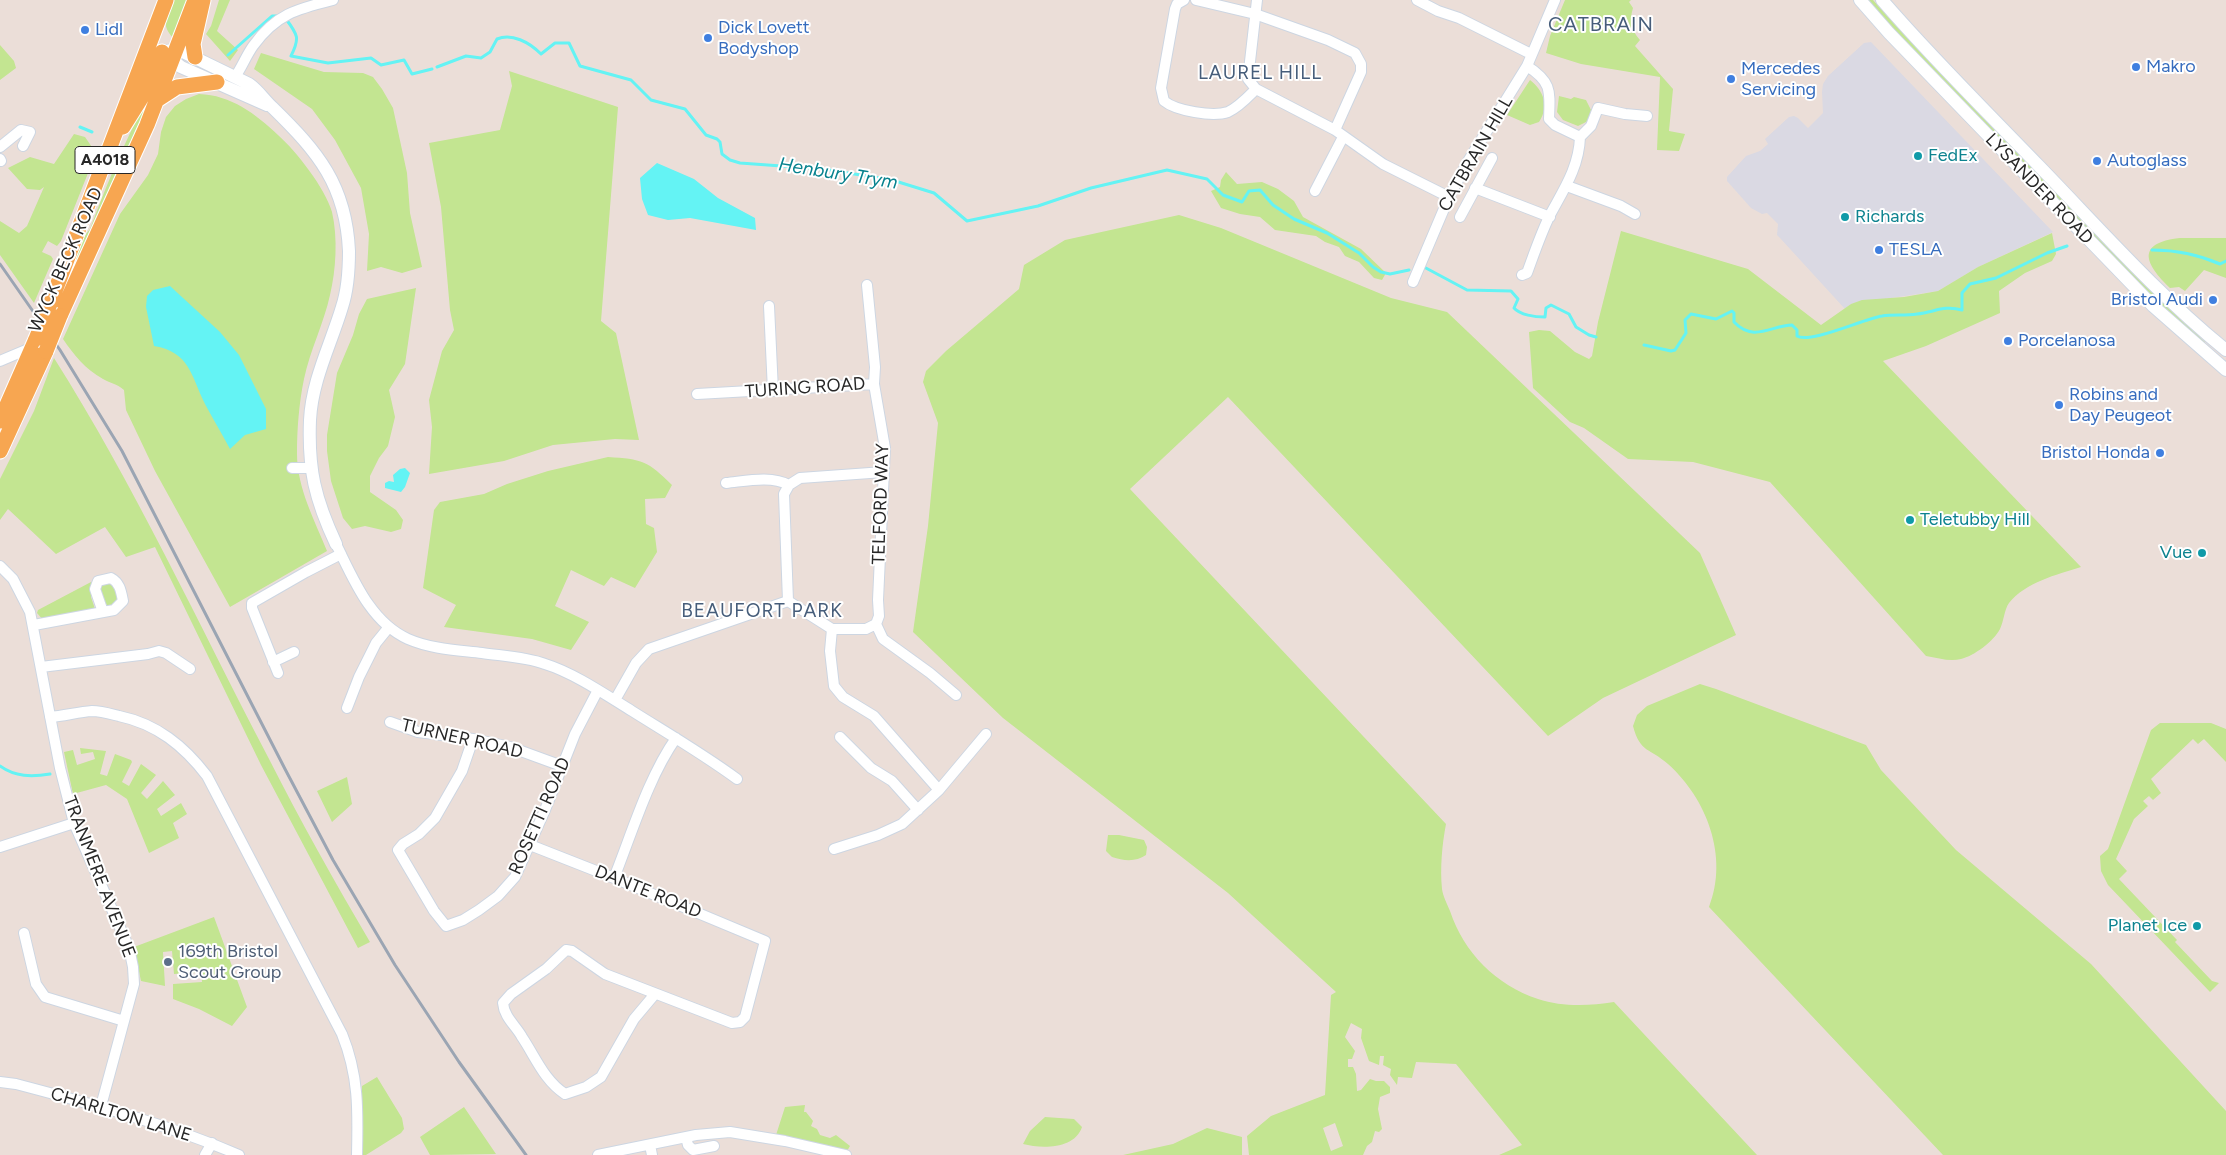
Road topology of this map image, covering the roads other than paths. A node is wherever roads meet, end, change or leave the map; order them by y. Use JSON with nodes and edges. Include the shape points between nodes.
{"nodes":[{"id":1,"x":166,"y":0,"type":"edge"},
{"id":2,"x":194,"y":0,"type":"edge"},
{"id":3,"x":203,"y":0,"type":"edge"},
{"id":4,"x":333,"y":0,"type":"edge"},
{"id":5,"x":1184,"y":0,"type":"edge"},
{"id":6,"x":1196,"y":0,"type":"edge"},
{"id":7,"x":1257,"y":0,"type":"edge"},
{"id":8,"x":1417,"y":0,"type":"edge"},
{"id":9,"x":1555,"y":0,"type":"edge"},
{"id":10,"x":1860,"y":0,"type":"edge"},
{"id":11,"x":1882,"y":0,"type":"edge"},
{"id":12,"x":1255,"y":14,"type":"junction"},
{"id":13,"x":150,"y":42,"type":"junction"},
{"id":14,"x":171,"y":54,"type":"junction"},
{"id":15,"x":1532,"y":54,"type":"junction"},
{"id":16,"x":195,"y":57,"type":"junction"},
{"id":17,"x":1527,"y":66,"type":"junction"},
{"id":18,"x":235,"y":77,"type":"junction"},
{"id":19,"x":217,"y":82,"type":"junction"},
{"id":20,"x":1256,"y":89,"type":"junction"},
{"id":21,"x":157,"y":100,"type":"junction"},
{"id":22,"x":272,"y":107,"type":"junction"},
{"id":23,"x":1647,"y":116,"type":"dead end"},
{"id":24,"x":1335,"y":130,"type":"junction"},
{"id":25,"x":1343,"y":137,"type":"junction"},
{"id":26,"x":1580,"y":137,"type":"junction"},
{"id":27,"x":111,"y":145,"type":"junction"},
{"id":28,"x":22,"y":146,"type":"dead end"},
{"id":29,"x":0,"y":147,"type":"edge"},
{"id":30,"x":1492,"y":158,"type":"dead end"},
{"id":31,"x":1567,"y":186,"type":"junction"},
{"id":32,"x":1475,"y":188,"type":"junction"},
{"id":33,"x":1315,"y":191,"type":"dead end"},
{"id":34,"x":1449,"y":196,"type":"junction"},
{"id":35,"x":1635,"y":214,"type":"dead end"},
{"id":36,"x":1460,"y":217,"type":"dead end"},
{"id":37,"x":1550,"y":217,"type":"junction"},
{"id":38,"x":1522,"y":275,"type":"dead end"},
{"id":39,"x":1413,"y":282,"type":"dead end"},
{"id":40,"x":867,"y":285,"type":"dead end"},
{"id":41,"x":769,"y":306,"type":"dead end"},
{"id":42,"x":38,"y":346,"type":"junction"},
{"id":43,"x":2226,"y":350,"type":"edge"},
{"id":44,"x":0,"y":361,"type":"edge"},
{"id":45,"x":2226,"y":370,"type":"edge"},
{"id":46,"x":874,"y":384,"type":"junction"},
{"id":47,"x":773,"y":391,"type":"junction"},
{"id":48,"x":697,"y":394,"type":"dead end"},
{"id":49,"x":0,"y":421,"type":"edge"},
{"id":50,"x":0,"y":451,"type":"edge"},
{"id":51,"x":292,"y":468,"type":"dead end"},
{"id":52,"x":311,"y":468,"type":"junction"},
{"id":53,"x":884,"y":472,"type":"junction"},
{"id":54,"x":726,"y":483,"type":"dead end"},
{"id":55,"x":789,"y":485,"type":"junction"},
{"id":56,"x":339,"y":549,"type":"junction"},
{"id":57,"x":0,"y":566,"type":"edge"},
{"id":58,"x":788,"y":601,"type":"junction"},
{"id":59,"x":103,"y":612,"type":"dead end"},
{"id":60,"x":876,"y":624,"type":"junction"},
{"id":61,"x":34,"y":625,"type":"junction"},
{"id":62,"x":389,"y":627,"type":"junction"},
{"id":63,"x":832,"y":629,"type":"junction"},
{"id":64,"x":294,"y":652,"type":"dead end"},
{"id":65,"x":274,"y":662,"type":"junction"},
{"id":66,"x":41,"y":667,"type":"junction"},
{"id":67,"x":190,"y":669,"type":"dead end"},
{"id":68,"x":278,"y":673,"type":"dead end"},
{"id":69,"x":598,"y":690,"type":"junction"},
{"id":70,"x":956,"y":695,"type":"dead end"},
{"id":71,"x":615,"y":700,"type":"junction"},
{"id":72,"x":346,"y":708,"type":"dead end"},
{"id":73,"x":50,"y":718,"type":"junction"},
{"id":74,"x":390,"y":722,"type":"dead end"},
{"id":75,"x":986,"y":734,"type":"dead end"},
{"id":76,"x":840,"y":737,"type":"dead end"},
{"id":77,"x":676,"y":738,"type":"junction"},
{"id":78,"x":473,"y":739,"type":"junction"},
{"id":79,"x":562,"y":766,"type":"junction"},
{"id":80,"x":737,"y":779,"type":"dead end"},
{"id":81,"x":939,"y":790,"type":"junction"},
{"id":82,"x":918,"y":810,"type":"junction"},
{"id":83,"x":74,"y":822,"type":"junction"},
{"id":84,"x":530,"y":845,"type":"junction"},
{"id":85,"x":0,"y":846,"type":"edge"},
{"id":86,"x":834,"y":849,"type":"dead end"},
{"id":87,"x":614,"y":878,"type":"junction"},
{"id":88,"x":24,"y":933,"type":"dead end"},
{"id":89,"x":655,"y":994,"type":"junction"},
{"id":90,"x":124,"y":1021,"type":"junction"},
{"id":91,"x":0,"y":1082,"type":"edge"},
{"id":92,"x":101,"y":1106,"type":"junction"},
{"id":93,"x":686,"y":1138,"type":"junction"},
{"id":94,"x":212,"y":1143,"type":"junction"},
{"id":95,"x":714,"y":1146,"type":"dead end"},
{"id":96,"x":651,"y":1150,"type":"edge"},
{"id":97,"x":205,"y":1155,"type":"edge"},
{"id":98,"x":239,"y":1155,"type":"edge"},
{"id":99,"x":356,"y":1155,"type":"edge"},
{"id":100,"x":598,"y":1155,"type":"edge"},
{"id":101,"x":846,"y":1155,"type":"edge"}],
"edges":[{"from":1,"to":13,"type":"main road","name":"WYCK BECK ROAD","number":"A4018"},
{"from":2,"to":14,"type":"main road","name":"WYCK BECK ROAD","number":"A4018"},
{"from":3,"to":16,"type":"main road","via":[[193,44]]},
{"from":4,"to":18,"type":"street","via":[[279,18],[256,42]]},
{"from":5,"to":20,"type":"street","via":[[1175,9],[1161,88],[1164,101],[1181,109],[1219,114],[1230,111]]},
{"from":6,"to":12,"type":"street"},
{"from":7,"to":12,"type":"street"},
{"from":8,"to":15,"type":"street"},
{"from":9,"to":15,"type":"street","name":"CATBRAIN HILL"},
{"from":10,"to":45,"type":"street","name":"LYSANDER ROAD","via":[[2153,306]]},
{"from":11,"to":43,"type":"street","name":"LYSANDER ROAD","via":[[2112,243],[2177,308]]},
{"from":12,"to":20,"type":"street","via":[[1248,79]]},
{"from":12,"to":24,"type":"street","via":[[1328,40],[1357,56],[1361,68],[1358,81]]},
{"from":13,"to":14,"type":"street"},
{"from":13,"to":27,"type":"main road","name":"WYCK BECK ROAD","number":"A4018"},
{"from":14,"to":16,"type":"street"},
{"from":14,"to":19,"type":"street","via":[[180,67]]},
{"from":14,"to":21,"type":"main road","name":"WYCK BECK ROAD","number":"A4018"},
{"from":14,"to":27,"type":"main road"},
{"from":15,"to":17,"type":"street","name":"CATBRAIN HILL"},
{"from":16,"to":18,"type":"street"},
{"from":17,"to":26,"type":"street","via":[[1546,80],[1549,119]]},
{"from":17,"to":34,"type":"street","name":"CATBRAIN HILL"},
{"from":18,"to":22,"type":"street","via":[[258,90]]},
{"from":19,"to":21,"type":"main road","via":[[177,87]]},
{"from":19,"to":22,"type":"street"},
{"from":20,"to":24,"type":"street"},
{"from":21,"to":42,"type":"main road","name":"WYCK BECK ROAD","number":"A4018","bridge":true,"via":[[60,316]]},
{"from":22,"to":52,"type":"street","via":[[306,141],[330,176],[339,195],[348,238],[347,286],[314,393],[310,419]]},
{"from":23,"to":26,"type":"street","via":[[1598,108],[1591,126]]},
{"from":24,"to":25,"type":"street"},
{"from":25,"to":33,"type":"street"},
{"from":25,"to":34,"type":"street","via":[[1383,164]]},
{"from":26,"to":31,"type":"street","via":[[1580,155]]},
{"from":27,"to":42,"type":"main road","name":"WYCK BECK ROAD","number":"A4018","bridge":true,"via":[[50,304]]},
{"from":28,"to":29,"type":"street","via":[[30,132],[21,130]]},
{"from":30,"to":32,"type":"street"},
{"from":31,"to":35,"type":"street"},
{"from":31,"to":37,"type":"street"},
{"from":32,"to":36,"type":"street"},
{"from":32,"to":37,"type":"street"},
{"from":34,"to":39,"type":"street","name":"CATBRAIN HILL"},
{"from":37,"to":38,"type":"street","via":[[1527,273]]},
{"from":40,"to":46,"type":"street","name":"TURING ROAD"},
{"from":41,"to":47,"type":"street"},
{"from":42,"to":44,"type":"street"},
{"from":42,"to":49,"type":"main road","name":"WYCK BECK ROAD","number":"A4018"},
{"from":42,"to":50,"type":"main road","name":"WYCK BECK ROAD","number":"A4018"},
{"from":46,"to":47,"type":"street","name":"TURING ROAD"},
{"from":46,"to":53,"type":"street","name":"TELFORD WAY","via":[[885,448]]},
{"from":47,"to":48,"type":"street","name":"TURING ROAD"},
{"from":51,"to":52,"type":"street"},
{"from":52,"to":56,"type":"street","via":[[314,489]]},
{"from":53,"to":55,"type":"street","via":[[800,478]]},
{"from":53,"to":60,"type":"street","name":"TELFORD WAY","via":[[879,616]]},
{"from":54,"to":55,"type":"street","via":[[769,479]]},
{"from":55,"to":58,"type":"street","via":[[784,494]]},
{"from":56,"to":62,"type":"street","via":[[357,587]]},
{"from":56,"to":65,"type":"street","via":[[252,603]]},
{"from":57,"to":61,"type":"street","name":"TRANMERE AVENUE","via":[[21,592]]},
{"from":58,"to":63,"type":"street"},
{"from":58,"to":71,"type":"street","via":[[649,649],[636,663]]},
{"from":59,"to":61,"type":"street"},
{"from":60,"to":63,"type":"street","via":[[866,629]]},
{"from":60,"to":70,"type":"street","via":[[883,639]]},
{"from":61,"to":66,"type":"street","name":"TRANMERE AVENUE"},
{"from":62,"to":69,"type":"street","via":[[406,638],[445,649],[546,664]]},
{"from":62,"to":72,"type":"street","via":[[376,643]]},
{"from":63,"to":81,"type":"street","via":[[830,651],[834,686],[843,698],[874,716]]},
{"from":64,"to":65,"type":"street"},
{"from":65,"to":68,"type":"street"},
{"from":66,"to":67,"type":"street","via":[[159,651],[166,652]]},
{"from":66,"to":73,"type":"street","name":"TRANMERE AVENUE"},
{"from":69,"to":71,"type":"street"},
{"from":69,"to":79,"type":"street","name":"ROSETTI ROAD"},
{"from":71,"to":77,"type":"street"},
{"from":73,"to":83,"type":"street","name":"TRANMERE AVENUE"},
{"from":73,"to":99,"type":"street","via":[[94,711],[130,718],[161,732],[194,758],[348,1048],[358,1101]]},
{"from":74,"to":78,"type":"street","name":"TURNER ROAD","via":[[418,732]]},
{"from":75,"to":81,"type":"street"},
{"from":76,"to":82,"type":"street","via":[[870,768],[892,781]]},
{"from":77,"to":80,"type":"street"},
{"from":77,"to":87,"type":"street","via":[[653,782]]},
{"from":78,"to":79,"type":"street","name":"TURNER ROAD","via":[[510,747]]},
{"from":78,"to":84,"type":"street","name":"ROSETTI ROAD","via":[[462,771],[435,818],[398,850],[446,926],[463,920],[498,896],[515,877]]},
{"from":79,"to":84,"type":"street","name":"ROSETTI ROAD"},
{"from":81,"to":82,"type":"street"},
{"from":82,"to":86,"type":"street","via":[[902,824]]},
{"from":83,"to":85,"type":"street"},
{"from":83,"to":90,"type":"street","name":"TRANMERE AVENUE","via":[[131,957],[134,984]]},
{"from":84,"to":87,"type":"street","name":"DANTE ROAD"},
{"from":87,"to":89,"type":"street","name":"DANTE ROAD","via":[[765,941],[745,1017],[740,1022],[732,1023]]},
{"from":88,"to":90,"type":"street","via":[[36,984],[46,997]]},
{"from":89,"to":89,"type":"street","via":[[634,1019],[601,1077],[566,1094],[543,1074],[503,1009],[506,998],[566,950],[605,974]]},
{"from":90,"to":92,"type":"street","name":"TRANMERE AVENUE"},
{"from":91,"to":92,"type":"street","name":"CHARLTON LANE"},
{"from":92,"to":94,"type":"street","name":"CHARLTON LANE"},
{"from":93,"to":95,"type":"street","via":[[693,1150]]},
{"from":93,"to":96,"type":"street"},
{"from":93,"to":101,"type":"street","via":[[715,1132],[739,1132]]},
{"from":94,"to":97,"type":"street"},
{"from":94,"to":98,"type":"street","name":"CHARLTON LANE"},
{"from":96,"to":100,"type":"street"}]}
